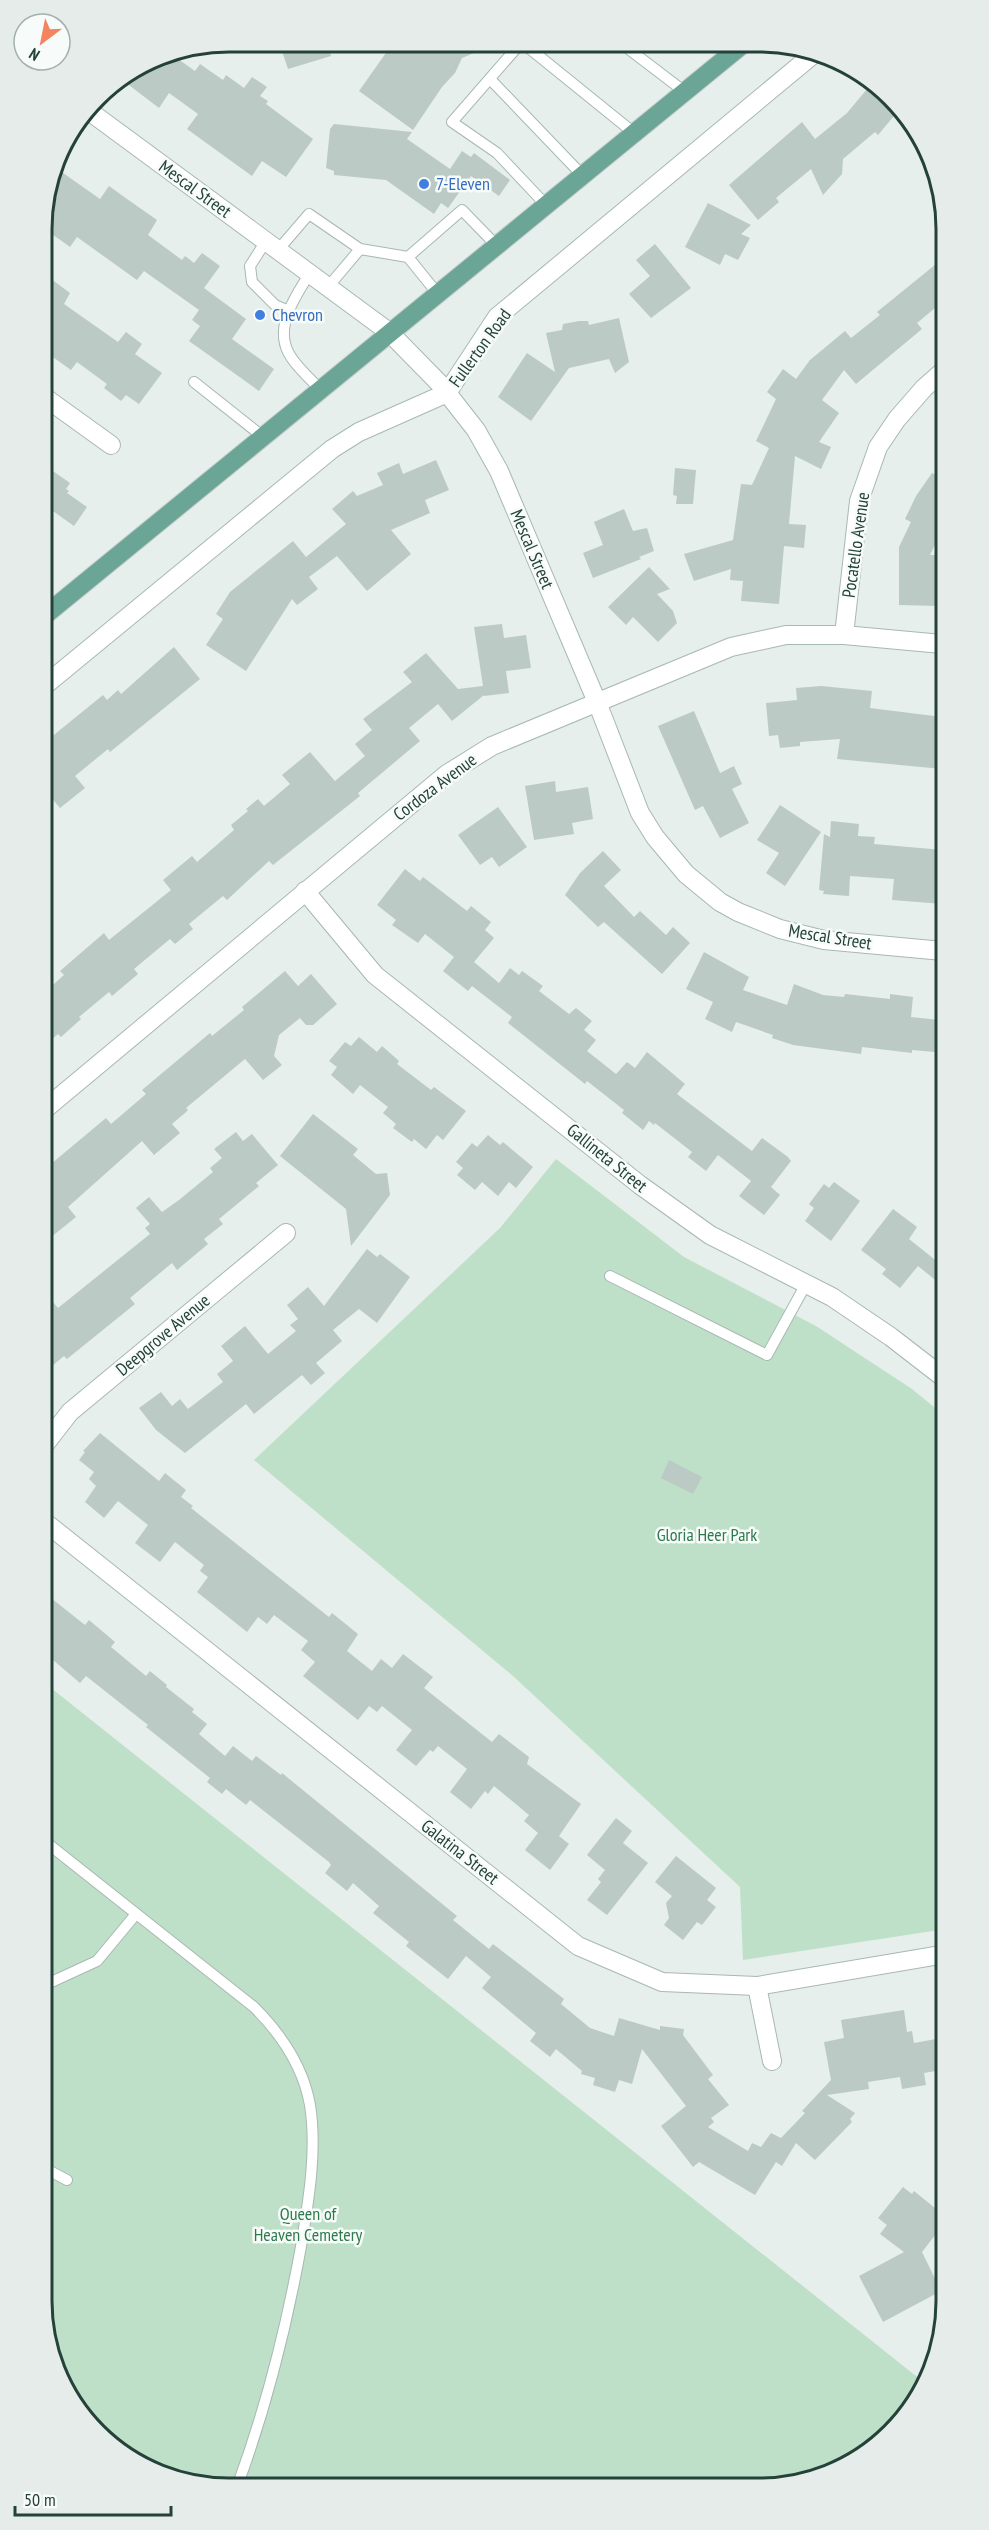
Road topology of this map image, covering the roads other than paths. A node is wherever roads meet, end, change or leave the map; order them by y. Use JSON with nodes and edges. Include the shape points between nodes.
{"nodes":[{"id":1,"x":514,"y":53,"type":"edge"},
{"id":2,"x":533,"y":53,"type":"edge"},
{"id":3,"x":634,"y":53,"type":"edge"},
{"id":4,"x":732,"y":53,"type":"edge"},
{"id":5,"x":807,"y":59,"type":"edge"},
{"id":6,"x":490,"y":79,"type":"junction"},
{"id":7,"x":685,"y":92,"type":"junction"},
{"id":8,"x":94,"y":115,"type":"edge"},
{"id":9,"x":634,"y":133,"type":"junction"},
{"id":10,"x":583,"y":176,"type":"junction"},
{"id":11,"x":546,"y":206,"type":"junction"},
{"id":12,"x":496,"y":245,"type":"junction"},
{"id":13,"x":272,"y":246,"type":"junction"},
{"id":14,"x":360,"y":249,"type":"junction"},
{"id":15,"x":408,"y":257,"type":"junction"},
{"id":16,"x":310,"y":273,"type":"junction"},
{"id":17,"x":328,"y":287,"type":"junction"},
{"id":18,"x":437,"y":293,"type":"junction"},
{"id":19,"x":289,"y":311,"type":"junction"},
{"id":20,"x":389,"y":332,"type":"junction"},
{"id":21,"x":936,"y":377,"type":"edge"},
{"id":22,"x":194,"y":382,"type":"dead end"},
{"id":23,"x":320,"y":389,"type":"junction"},
{"id":24,"x":447,"y":393,"type":"junction"},
{"id":25,"x":53,"y":403,"type":"edge"},
{"id":26,"x":262,"y":436,"type":"junction"},
{"id":27,"x":111,"y":445,"type":"dead end"},
{"id":28,"x":53,"y":609,"type":"edge"},
{"id":29,"x":844,"y":635,"type":"junction"},
{"id":30,"x":936,"y":643,"type":"edge"},
{"id":31,"x":53,"y":679,"type":"edge"},
{"id":32,"x":597,"y":702,"type":"junction"},
{"id":33,"x":304,"y":891,"type":"junction"},
{"id":34,"x":936,"y":950,"type":"edge"},
{"id":35,"x":53,"y":1103,"type":"edge"},
{"id":36,"x":286,"y":1233,"type":"dead end"},
{"id":37,"x":610,"y":1276,"type":"dead end"},
{"id":38,"x":806,"y":1284,"type":"junction"},
{"id":39,"x":936,"y":1372,"type":"edge"},
{"id":40,"x":52,"y":1435,"type":"edge"},
{"id":41,"x":52,"y":1528,"type":"edge"},
{"id":42,"x":52,"y":1847,"type":"edge"},
{"id":43,"x":136,"y":1914,"type":"junction"},
{"id":44,"x":936,"y":1956,"type":"edge"},
{"id":45,"x":52,"y":1982,"type":"edge"},
{"id":46,"x":757,"y":1986,"type":"junction"},
{"id":47,"x":772,"y":2061,"type":"dead end"},
{"id":48,"x":52,"y":2172,"type":"edge"},
{"id":49,"x":66,"y":2180,"type":"dead end"},
{"id":50,"x":239,"y":2478,"type":"edge"}],
"edges":[{"from":1,"to":6,"type":"lane"},
{"from":2,"to":9,"type":"lane"},
{"from":3,"to":7,"type":"lane"},
{"from":4,"to":7,"type":"main road"},
{"from":5,"to":24,"type":"street","name":"Fullerton Road","via":[[513,302],[497,317]]},
{"from":6,"to":10,"type":"lane"},
{"from":6,"to":11,"type":"lane","via":[[452,122],[496,153]]},
{"from":7,"to":9,"type":"main road"},
{"from":8,"to":13,"type":"street","name":"Mescal Street"},
{"from":9,"to":10,"type":"main road"},
{"from":10,"to":11,"type":"main road"},
{"from":11,"to":12,"type":"main road"},
{"from":12,"to":15,"type":"lane","via":[[462,210]]},
{"from":12,"to":18,"type":"main road"},
{"from":13,"to":14,"type":"lane","via":[[309,214]]},
{"from":13,"to":16,"type":"street","name":"Mescal Street"},
{"from":13,"to":19,"type":"lane","via":[[250,266],[252,282],[275,305]]},
{"from":14,"to":15,"type":"lane"},
{"from":14,"to":17,"type":"lane"},
{"from":15,"to":18,"type":"lane"},
{"from":16,"to":17,"type":"street","name":"Mescal Street"},
{"from":16,"to":19,"type":"lane"},
{"from":17,"to":20,"type":"street","name":"Mescal Street"},
{"from":18,"to":20,"type":"main road"},
{"from":19,"to":23,"type":"lane","via":[[283,331],[285,346],[290,357]]},
{"from":20,"to":23,"type":"main road"},
{"from":20,"to":24,"type":"street","name":"Mescal Street"},
{"from":21,"to":29,"type":"street","name":"Pocatello Avenue","via":[[897,418],[878,447],[859,501]]},
{"from":22,"to":26,"type":"lane"},
{"from":23,"to":26,"type":"main road"},
{"from":24,"to":31,"type":"street","name":"Fullerton Road","via":[[359,432],[332,449]]},
{"from":24,"to":32,"type":"street","name":"Mescal Street","via":[[476,430],[499,471]]},
{"from":25,"to":27,"type":"street"},
{"from":26,"to":28,"type":"main road"},
{"from":29,"to":30,"type":"street","name":"Cordoza Avenue"},
{"from":29,"to":32,"type":"street","name":"Cordoza Avenue","via":[[786,635],[731,647]]},
{"from":32,"to":33,"type":"street","name":"Cordoza Avenue","via":[[492,746],[447,774]]},
{"from":32,"to":34,"type":"street","name":"Mescal Street","via":[[640,813],[686,874],[720,902],[780,929],[824,940]]},
{"from":33,"to":35,"type":"street","name":"Cordoza Avenue"},
{"from":33,"to":38,"type":"street","name":"Gallineta Street","via":[[375,975],[640,1185],[710,1235]]},
{"from":36,"to":40,"type":"street","name":"Deepgrove Avenue","via":[[70,1412]]},
{"from":37,"to":38,"type":"lane","via":[[767,1355]]},
{"from":38,"to":39,"type":"street","name":"Gallineta Street","via":[[832,1297]]},
{"from":41,"to":46,"type":"street","name":"Galatina Street","via":[[578,1946],[662,1982]]},
{"from":42,"to":43,"type":"lane"},
{"from":43,"to":45,"type":"lane","via":[[97,1961]]},
{"from":43,"to":50,"type":"lane","via":[[272,2025],[289,2049],[310,2105],[309,2200],[295,2282],[259,2427]]},
{"from":44,"to":46,"type":"street","name":"Galatina Street"},
{"from":46,"to":47,"type":"street"},
{"from":48,"to":49,"type":"lane"}]}
